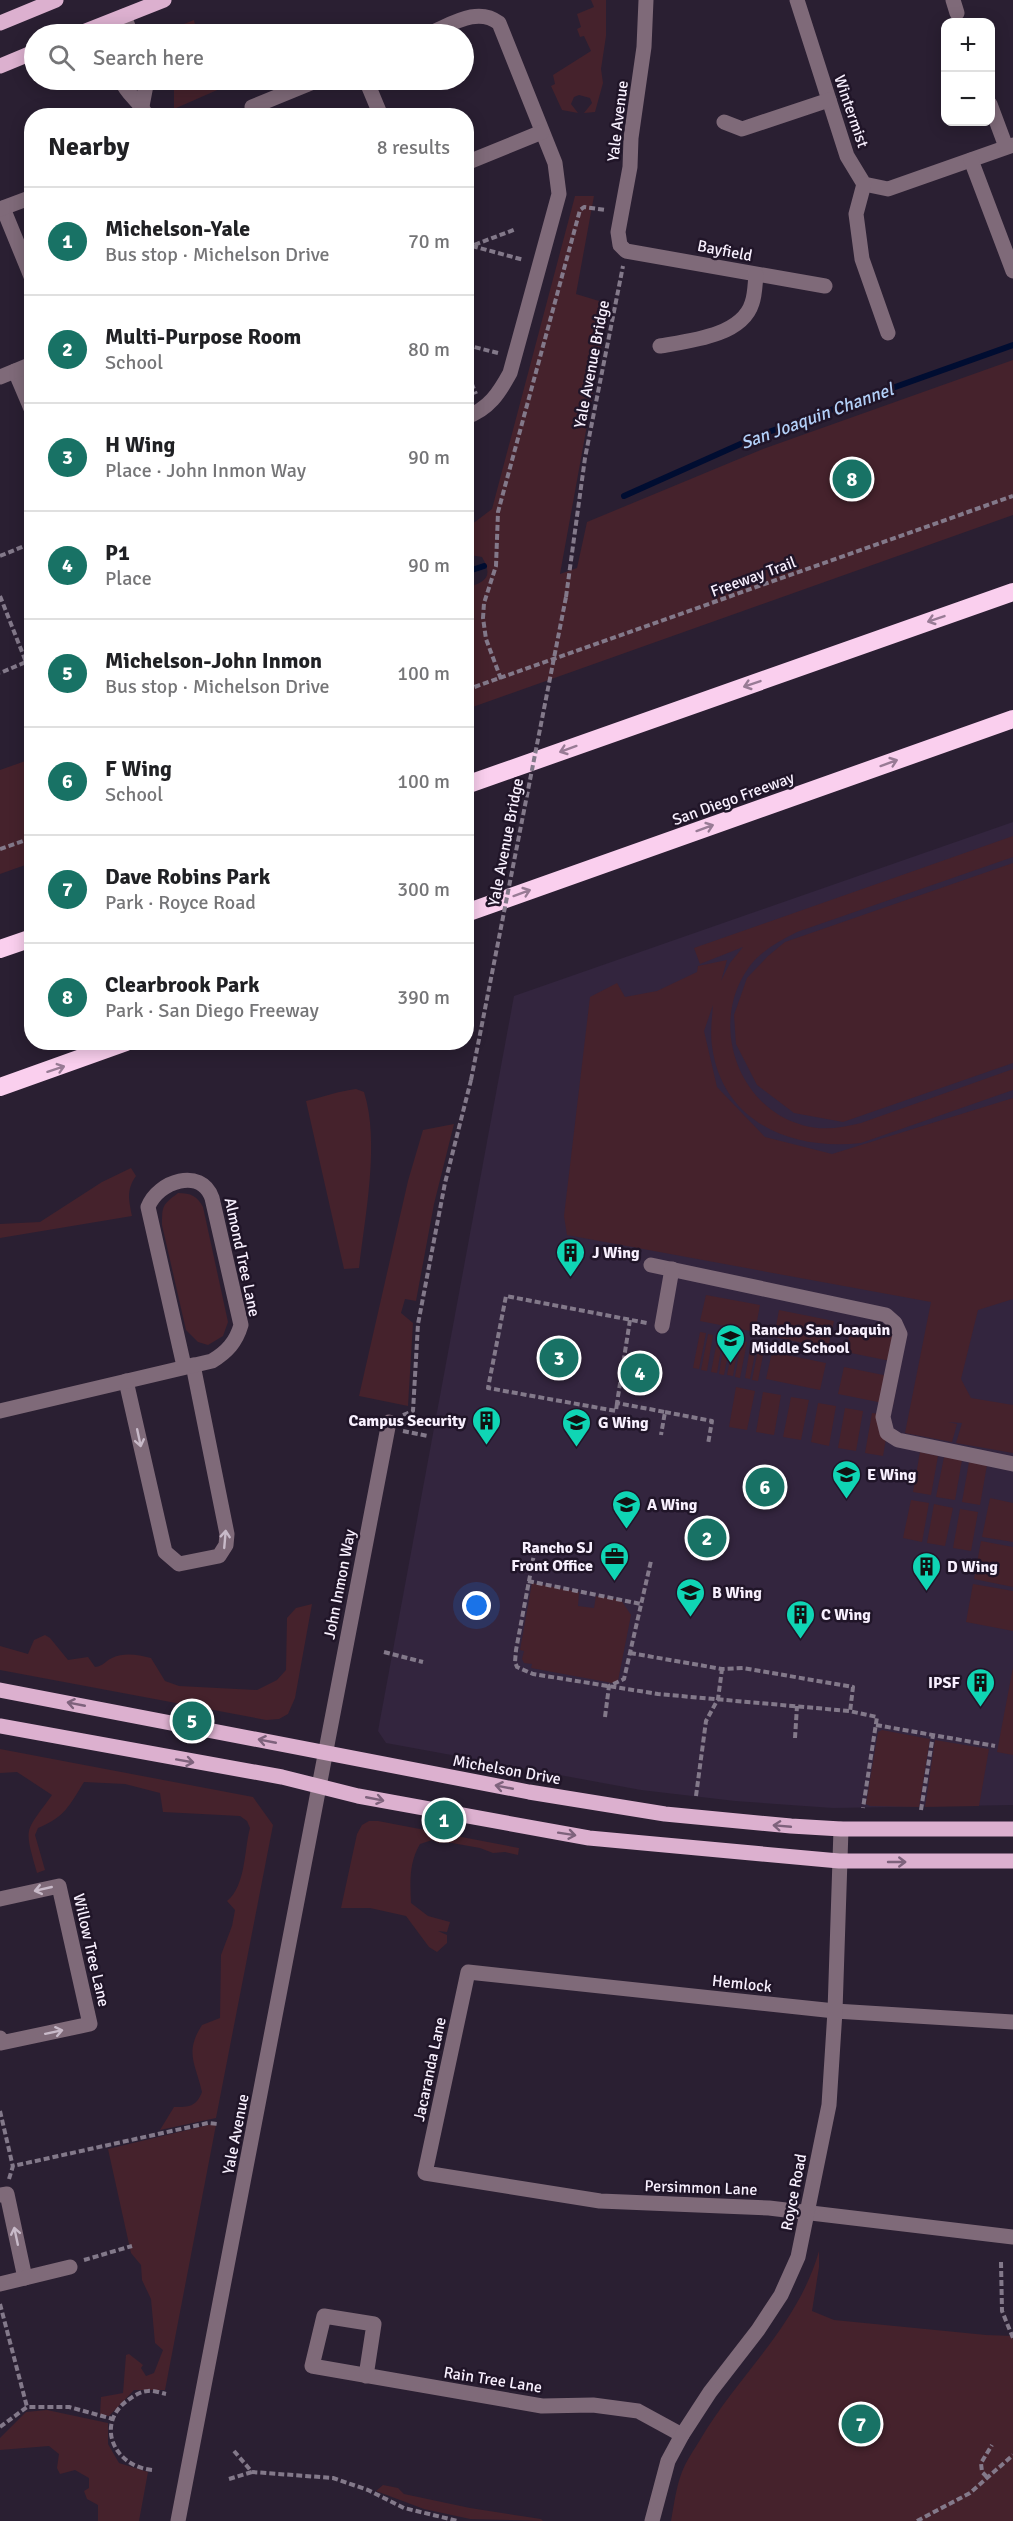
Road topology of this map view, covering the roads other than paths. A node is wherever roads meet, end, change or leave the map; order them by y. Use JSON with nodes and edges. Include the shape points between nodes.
{"nodes":[{"id":1,"x":56,"y":0,"type":"edge"},
{"id":2,"x":164,"y":0,"type":"edge"},
{"id":3,"x":645,"y":0,"type":"edge"},
{"id":4,"x":797,"y":0,"type":"edge"},
{"id":5,"x":124,"y":16,"type":"junction"},
{"id":6,"x":0,"y":23,"type":"edge"},
{"id":7,"x":110,"y":24,"type":"edge"},
{"id":8,"x":127,"y":24,"type":"edge"},
{"id":9,"x":453,"y":24,"type":"edge"},
{"id":10,"x":24,"y":56,"type":"edge"},
{"id":11,"x":0,"y":66,"type":"edge"},
{"id":12,"x":125,"y":90,"type":"edge"},
{"id":13,"x":146,"y":90,"type":"edge"},
{"id":14,"x":294,"y":90,"type":"edge"},
{"id":15,"x":370,"y":90,"type":"edge"},
{"id":16,"x":829,"y":100,"type":"junction"},
{"id":17,"x":252,"y":107,"type":"dead end"},
{"id":18,"x":141,"y":108,"type":"edge"},
{"id":19,"x":144,"y":108,"type":"edge"},
{"id":20,"x":378,"y":108,"type":"edge"},
{"id":21,"x":995,"y":114,"type":"edge"},
{"id":22,"x":724,"y":122,"type":"dead end"},
{"id":23,"x":542,"y":132,"type":"junction"},
{"id":24,"x":1010,"y":146,"type":"edge"},
{"id":25,"x":474,"y":160,"type":"edge"},
{"id":26,"x":971,"y":160,"type":"junction"},
{"id":27,"x":864,"y":184,"type":"junction"},
{"id":28,"x":24,"y":200,"type":"edge"},
{"id":29,"x":1,"y":209,"type":"edge"},
{"id":30,"x":623,"y":248,"type":"joint"},
{"id":31,"x":24,"y":261,"type":"edge"},
{"id":32,"x":1013,"y":271,"type":"edge"},
{"id":33,"x":756,"y":275,"type":"junction"},
{"id":34,"x":825,"y":286,"type":"dead end"},
{"id":35,"x":888,"y":333,"type":"dead end"},
{"id":36,"x":660,"y":346,"type":"dead end"},
{"id":37,"x":24,"y":367,"type":"edge"},
{"id":38,"x":15,"y":371,"type":"junction"},
{"id":39,"x":0,"y":377,"type":"edge"},
{"id":40,"x":24,"y":392,"type":"edge"},
{"id":41,"x":474,"y":413,"type":"edge"},
{"id":42,"x":1013,"y":592,"type":"edge"},
{"id":43,"x":991,"y":600,"type":"junction"},
{"id":44,"x":1013,"y":604,"type":"edge"},
{"id":45,"x":1013,"y":719,"type":"edge"},
{"id":46,"x":474,"y":782,"type":"edge"},
{"id":47,"x":474,"y":910,"type":"edge"},
{"id":48,"x":24,"y":941,"type":"edge"},
{"id":49,"x":0,"y":949,"type":"edge"},
{"id":50,"x":104,"y":1050,"type":"edge"},
{"id":51,"x":0,"y":1087,"type":"edge"},
{"id":52,"x":651,"y":1265,"type":"dead end"},
{"id":53,"x":672,"y":1269,"type":"junction"},
{"id":54,"x":662,"y":1326,"type":"road end"},
{"id":55,"x":189,"y":1365,"type":"junction"},
{"id":56,"x":126,"y":1381,"type":"junction"},
{"id":57,"x":0,"y":1411,"type":"edge"},
{"id":58,"x":389,"y":1422,"type":"road end"},
{"id":59,"x":1013,"y":1464,"type":"edge"},
{"id":60,"x":0,"y":1690,"type":"edge"},
{"id":61,"x":0,"y":1726,"type":"edge"},
{"id":62,"x":325,"y":1753,"type":"junction"},
{"id":63,"x":318,"y":1786,"type":"junction"},
{"id":64,"x":841,"y":1829,"type":"junction"},
{"id":65,"x":1013,"y":1829,"type":"edge"},
{"id":66,"x":839,"y":1861,"type":"junction"},
{"id":67,"x":1013,"y":1861,"type":"edge"},
{"id":68,"x":0,"y":1899,"type":"edge"},
{"id":69,"x":468,"y":1972,"type":"joint"},
{"id":70,"x":835,"y":2011,"type":"junction"},
{"id":71,"x":1013,"y":2022,"type":"edge"},
{"id":72,"x":0,"y":2038,"type":"edge"},
{"id":73,"x":425,"y":2173,"type":"joint"},
{"id":74,"x":3,"y":2190,"type":"edge"},
{"id":75,"x":808,"y":2213,"type":"junction"},
{"id":76,"x":1013,"y":2237,"type":"edge"},
{"id":77,"x":77,"y":2263,"type":"road end"},
{"id":78,"x":25,"y":2278,"type":"junction"},
{"id":79,"x":0,"y":2284,"type":"edge"},
{"id":80,"x":366,"y":2376,"type":"junction"},
{"id":81,"x":682,"y":2435,"type":"junction"},
{"id":82,"x":178,"y":2521,"type":"edge"},
{"id":83,"x":652,"y":2521,"type":"edge"}],
"edges":[{"from":1,"to":6,"type":"main road"},
{"from":2,"to":5,"type":"main road"},
{"from":3,"to":30,"type":"street","name":"Yale Avenue","via":[[645,47],[618,232]]},
{"from":4,"to":16,"type":"street","name":"Wintermist"},
{"from":5,"to":7,"type":"main road"},
{"from":5,"to":8,"type":"street"},
{"from":9,"to":23,"type":"street","via":[[476,15],[489,16],[499,23]]},
{"from":10,"to":11,"type":"main road"},
{"from":12,"to":18,"type":"street"},
{"from":13,"to":19,"type":"street"},
{"from":14,"to":17,"type":"street"},
{"from":15,"to":20,"type":"street"},
{"from":16,"to":22,"type":"street","via":[[742,129]]},
{"from":16,"to":27,"type":"street","name":"Wintermist","via":[[847,156]]},
{"from":21,"to":24,"type":"street"},
{"from":23,"to":25,"type":"street"},
{"from":23,"to":41,"type":"street","via":[[556,171],[559,194],[510,373],[501,391]]},
{"from":24,"to":26,"type":"street"},
{"from":26,"to":27,"type":"street","via":[[888,189]]},
{"from":26,"to":32,"type":"street"},
{"from":27,"to":35,"type":"street","via":[[856,213],[862,259]]},
{"from":28,"to":29,"type":"street"},
{"from":29,"to":31,"type":"street"},
{"from":30,"to":33,"type":"street","name":"Bayfield"},
{"from":33,"to":34,"type":"street","name":"Bayfield"},
{"from":33,"to":36,"type":"street","via":[[752,304],[744,318],[716,335]]},
{"from":37,"to":38,"type":"street"},
{"from":38,"to":39,"type":"street"},
{"from":38,"to":40,"type":"street"},
{"from":42,"to":43,"type":"highway"},
{"from":43,"to":44,"type":"highway"},
{"from":43,"to":46,"type":"highway","one_way":true},
{"from":47,"to":45,"type":"highway","name":"San Diego Freeway","one_way":true},
{"from":48,"to":49,"type":"highway"},
{"from":51,"to":50,"type":"highway","one_way":true},
{"from":52,"to":53,"type":"street"},
{"from":53,"to":54,"type":"street"},
{"from":53,"to":59,"type":"street","via":[[886,1315],[900,1334],[883,1417],[887,1433],[898,1440]]},
{"from":55,"to":55,"type":"street","name":"Almond Tree Lane","via":[[212,1361],[222,1354],[237,1339],[241,1325],[212,1198],[201,1183],[190,1180],[169,1184],[156,1192],[148,1206]]},
{"from":55,"to":56,"type":"street","name":"Almond Tree Lane"},
{"from":56,"to":55,"type":"street","name":"Almond Tree Lane","one_way":true,"via":[[165,1552],[179,1564],[219,1556],[226,1545],[226,1534]]},
{"from":56,"to":57,"type":"street","name":"Almond Tree Lane"},
{"from":58,"to":62,"type":"street","name":"John Inmon Way"},
{"from":62,"to":60,"type":"main road","name":"Michelson Drive","one_way":true},
{"from":61,"to":63,"type":"main road","one_way":true},
{"from":62,"to":63,"type":"street","name":"Yale Avenue"},
{"from":64,"to":62,"type":"main road","name":"Michelson Drive","one_way":true,"via":[[644,1811]]},
{"from":63,"to":66,"type":"main road","one_way":true,"via":[[589,1838]]},
{"from":63,"to":82,"type":"street","name":"Yale Avenue"},
{"from":64,"to":65,"type":"main road","name":"Michelson Drive"},
{"from":64,"to":66,"type":"street","name":"Royce Road"},
{"from":66,"to":67,"type":"main road","one_way":true},
{"from":66,"to":70,"type":"street","name":"Royce Road"},
{"from":72,"to":68,"type":"street","name":"Willow Tree Lane","one_way":true,"via":[[1,2043],[90,2024],[59,1886]]},
{"from":69,"to":70,"type":"street","name":"Hemlock"},
{"from":69,"to":73,"type":"street","name":"Jacaranda Lane"},
{"from":70,"to":71,"type":"street","name":"Hemlock"},
{"from":70,"to":75,"type":"street","name":"Royce Road","via":[[829,2105]]},
{"from":73,"to":75,"type":"street","name":"Persimmon Lane","via":[[600,2201]]},
{"from":78,"to":74,"type":"street","one_way":true},
{"from":75,"to":76,"type":"street","name":"Persimmon Lane"},
{"from":75,"to":81,"type":"street","name":"Royce Road","via":[[798,2257],[781,2295]]},
{"from":77,"to":78,"type":"street"},
{"from":78,"to":79,"type":"street"},
{"from":80,"to":80,"type":"street","name":"Rain Tree Lane","via":[[374,2324],[324,2316],[312,2366]]},
{"from":80,"to":81,"type":"street","name":"Rain Tree Lane","via":[[542,2406],[592,2405],[638,2411]]},
{"from":81,"to":83,"type":"street","name":"Royce Road","via":[[668,2461]]}]}
